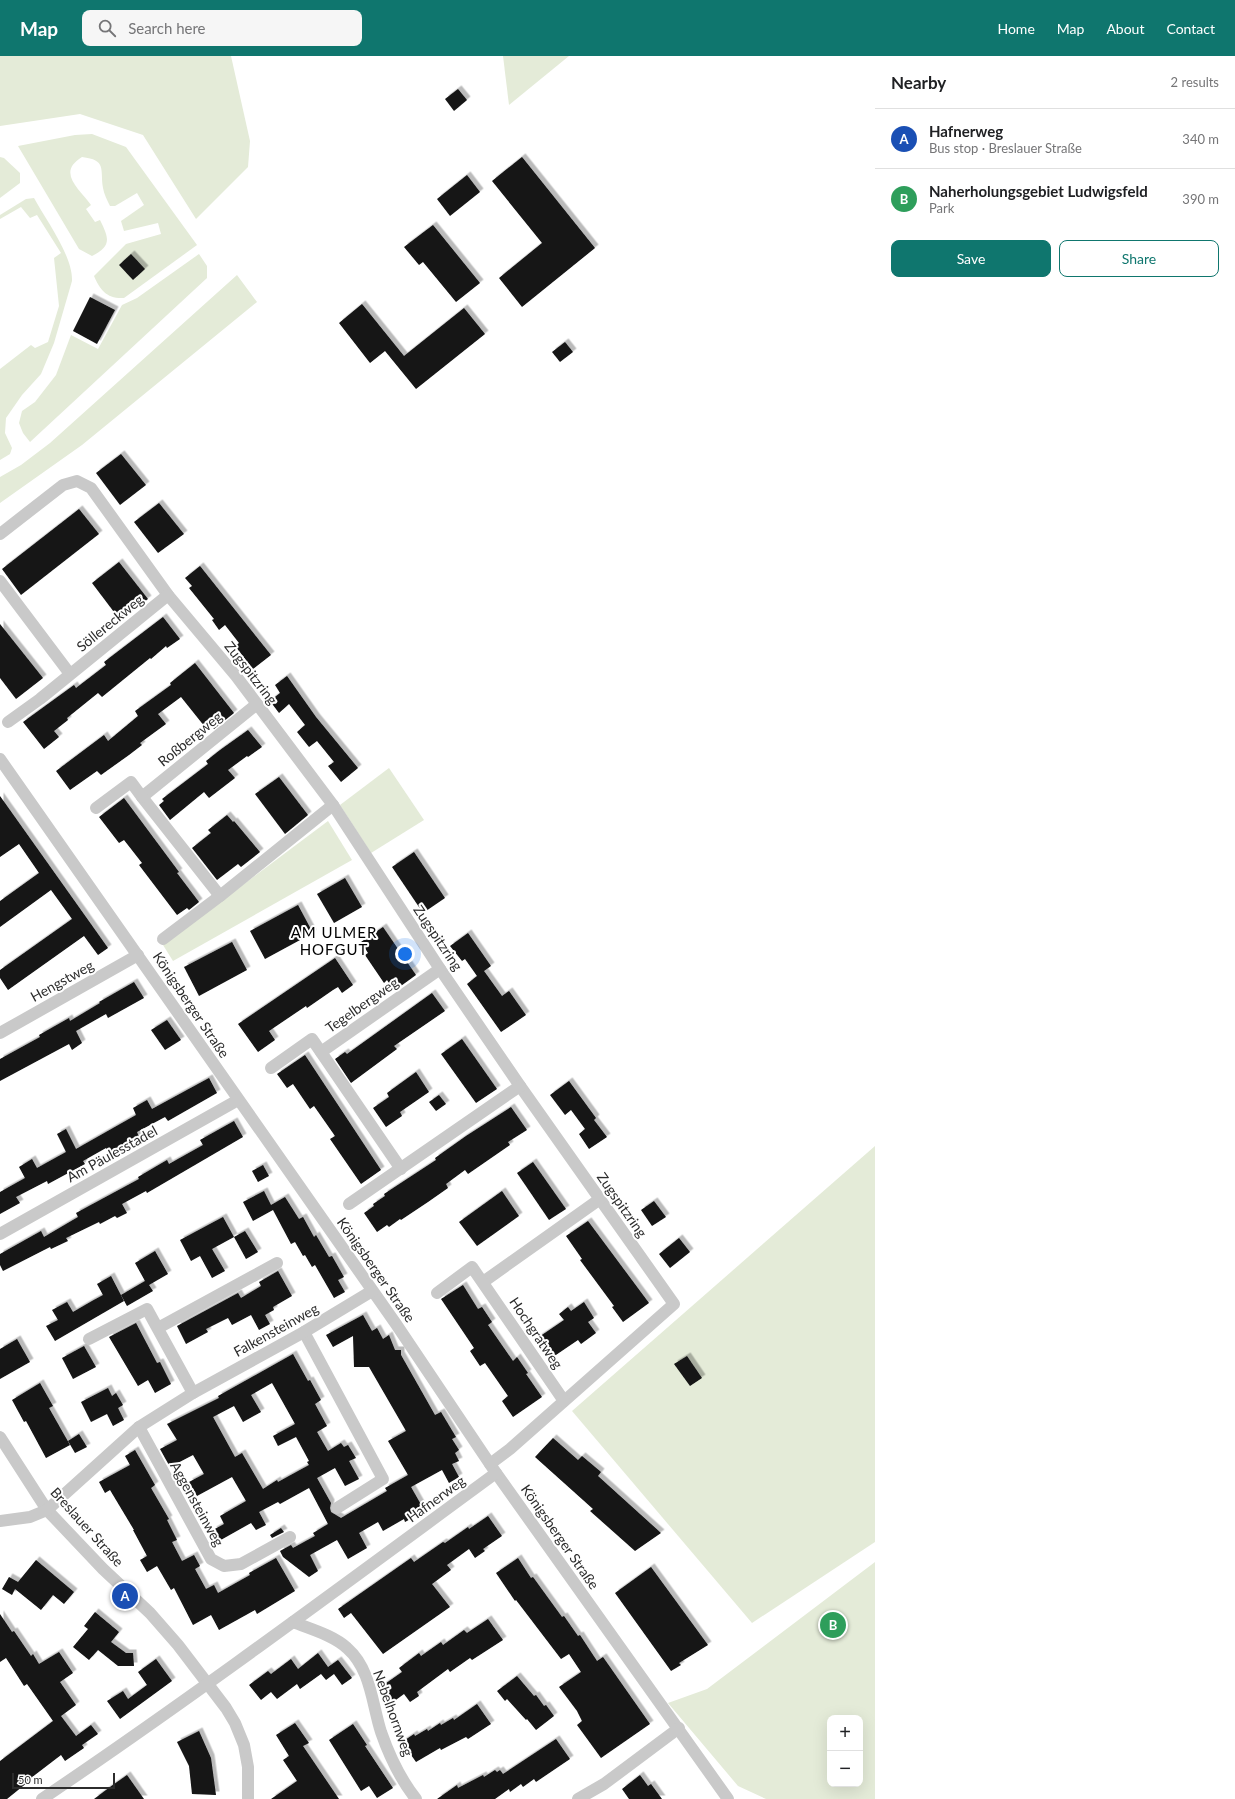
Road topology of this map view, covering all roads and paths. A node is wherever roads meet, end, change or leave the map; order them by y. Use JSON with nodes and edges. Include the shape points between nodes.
{"nodes":[{"id":1,"x":0,"y":534,"type":"edge"},
{"id":2,"x":0,"y":581,"type":"edge"},
{"id":3,"x":168,"y":594,"type":"junction"},
{"id":4,"x":70,"y":674,"type":"junction"},
{"id":5,"x":257,"y":704,"type":"junction"},
{"id":6,"x":8,"y":722,"type":"dead end"},
{"id":7,"x":0,"y":759,"type":"edge"},
{"id":8,"x":142,"y":797,"type":"junction"},
{"id":9,"x":333,"y":805,"type":"junction"},
{"id":10,"x":96,"y":808,"type":"dead end"},
{"id":11,"x":220,"y":896,"type":"junction"},
{"id":12,"x":163,"y":939,"type":"dead end"},
{"id":13,"x":138,"y":955,"type":"junction"},
{"id":14,"x":440,"y":969,"type":"junction"},
{"id":15,"x":0,"y":1033,"type":"edge"},
{"id":16,"x":322,"y":1052,"type":"junction"},
{"id":17,"x":270,"y":1068,"type":"dead end"},
{"id":18,"x":520,"y":1086,"type":"junction"},
{"id":19,"x":238,"y":1100,"type":"junction"},
{"id":20,"x":401,"y":1169,"type":"junction"},
{"id":21,"x":600,"y":1199,"type":"junction"},
{"id":22,"x":349,"y":1204,"type":"dead end"},
{"id":23,"x":0,"y":1234,"type":"edge"},
{"id":24,"x":277,"y":1263,"type":"dead end"},
{"id":25,"x":483,"y":1282,"type":"junction"},
{"id":26,"x":372,"y":1291,"type":"junction"},
{"id":27,"x":437,"y":1293,"type":"dead end"},
{"id":28,"x":158,"y":1328,"type":"junction"},
{"id":29,"x":304,"y":1332,"type":"junction"},
{"id":30,"x":89,"y":1339,"type":"dead end"},
{"id":31,"x":193,"y":1393,"type":"junction"},
{"id":32,"x":564,"y":1401,"type":"junction"},
{"id":33,"x":138,"y":1427,"type":"junction"},
{"id":34,"x":0,"y":1437,"type":"edge"},
{"id":35,"x":493,"y":1468,"type":"junction"},
{"id":36,"x":337,"y":1508,"type":"dead end"},
{"id":37,"x":47,"y":1510,"type":"junction"},
{"id":38,"x":0,"y":1521,"type":"edge"},
{"id":39,"x":290,"y":1537,"type":"dead end"},
{"id":40,"x":292,"y":1622,"type":"junction"},
{"id":41,"x":209,"y":1683,"type":"junction"},
{"id":42,"x":679,"y":1728,"type":"junction"},
{"id":43,"x":42,"y":1799,"type":"edge"},
{"id":44,"x":248,"y":1799,"type":"edge"},
{"id":45,"x":416,"y":1799,"type":"edge"},
{"id":46,"x":578,"y":1799,"type":"edge"},
{"id":47,"x":728,"y":1799,"type":"edge"}],
"edges":[{"from":1,"to":3,"type":"street","name":"Zugspitzring","via":[[63,485],[77,481],[91,488]]},
{"from":2,"to":4,"type":"street"},
{"from":3,"to":4,"type":"street","name":"Söllereckweg"},
{"from":3,"to":5,"type":"street","name":"Zugspitzring"},
{"from":4,"to":6,"type":"street","name":"Söllereckweg"},
{"from":5,"to":8,"type":"street","name":"Roßbergweg"},
{"from":5,"to":9,"type":"street","name":"Zugspitzring"},
{"from":7,"to":13,"type":"street","name":"Königsberger Straße"},
{"from":8,"to":10,"type":"street","via":[[131,782]]},
{"from":8,"to":11,"type":"street"},
{"from":9,"to":11,"type":"street"},
{"from":9,"to":14,"type":"street","name":"Zugspitzring"},
{"from":11,"to":12,"type":"street"},
{"from":13,"to":15,"type":"street","name":"Hengstweg"},
{"from":13,"to":19,"type":"street","name":"Königsberger Straße"},
{"from":14,"to":16,"type":"street","name":"Tegelbergweg"},
{"from":14,"to":18,"type":"street","name":"Zugspitzring"},
{"from":16,"to":17,"type":"street","name":"Tegelbergweg","via":[[312,1039]]},
{"from":16,"to":20,"type":"street","name":"Tegelbergweg"},
{"from":18,"to":20,"type":"street"},
{"from":18,"to":21,"type":"street","name":"Zugspitzring"},
{"from":19,"to":23,"type":"street","name":"Am Päulesstadel"},
{"from":19,"to":26,"type":"street","name":"Königsberger Straße"},
{"from":20,"to":22,"type":"street"},
{"from":21,"to":25,"type":"street"},
{"from":21,"to":32,"type":"street","name":"Zugspitzring","via":[[674,1304]]},
{"from":24,"to":28,"type":"street"},
{"from":25,"to":27,"type":"street","name":"Hochgratweg","via":[[472,1267]]},
{"from":25,"to":32,"type":"street","name":"Hochgratweg"},
{"from":26,"to":29,"type":"street","name":"Falkensteinweg"},
{"from":26,"to":35,"type":"street","name":"Königsberger Straße"},
{"from":28,"to":30,"type":"street","via":[[147,1309]]},
{"from":28,"to":31,"type":"street"},
{"from":29,"to":31,"type":"street","name":"Falkensteinweg"},
{"from":29,"to":36,"type":"street","via":[[383,1479]]},
{"from":31,"to":33,"type":"street","name":"Falkensteinweg"},
{"from":32,"to":35,"type":"street","name":"Zugspitzring","via":[[510,1449]]},
{"from":33,"to":37,"type":"street","name":"Falkensteinweg"},
{"from":33,"to":39,"type":"street","name":"Aggensteinweg","via":[[211,1559],[224,1566],[241,1564]]},
{"from":34,"to":37,"type":"street","name":"Breslauer Straße"},
{"from":35,"to":40,"type":"street","name":"Hafnerweg"},
{"from":35,"to":42,"type":"street","name":"Königsberger Straße"},
{"from":37,"to":38,"type":"street","via":[[30,1517]]},
{"from":37,"to":41,"type":"street","name":"Breslauer Straße","via":[[103,1569],[150,1613]]},
{"from":40,"to":41,"type":"street","name":"Hafnerweg"},
{"from":40,"to":45,"type":"street","name":"Nebelhornweg","via":[[348,1648],[372,1692],[381,1732],[387,1746],[402,1778]]},
{"from":41,"to":43,"type":"street","name":"Hafnerweg"},
{"from":41,"to":44,"type":"street","name":"Breslauer Straße","via":[[229,1713],[244,1745],[248,1767]]},
{"from":42,"to":46,"type":"street","via":[[604,1784]]},
{"from":42,"to":47,"type":"street","name":"Königsberger Straße"}]}
